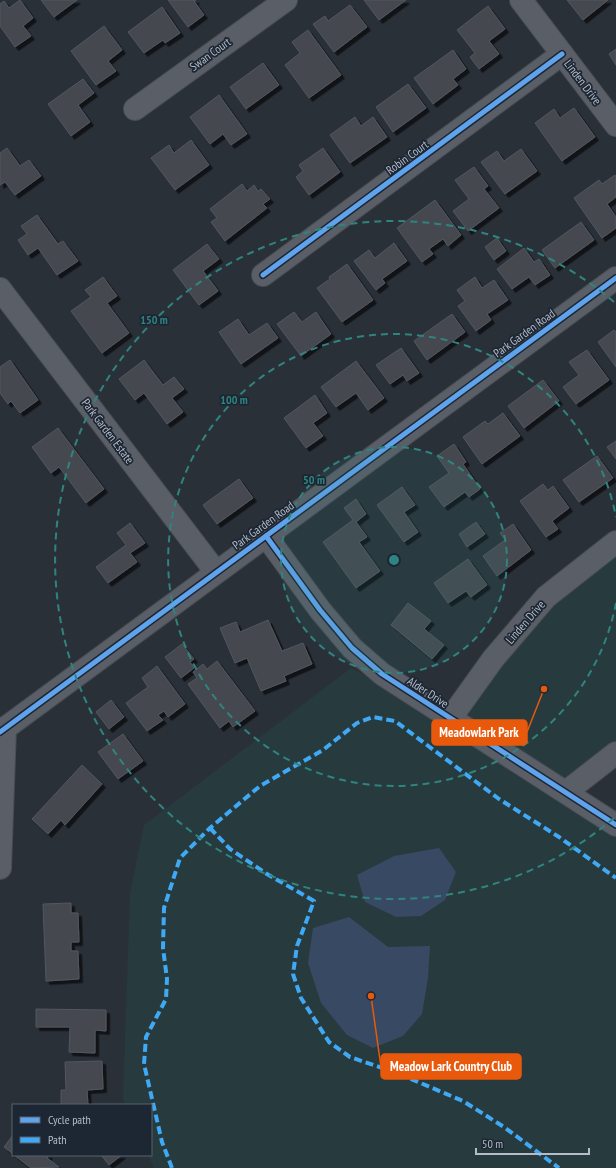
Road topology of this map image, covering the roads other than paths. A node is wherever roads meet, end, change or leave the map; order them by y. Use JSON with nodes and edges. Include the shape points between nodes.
{"nodes":[{"id":1,"x":286,"y":0,"type":"edge"},
{"id":2,"x":521,"y":0,"type":"edge"},
{"id":3,"x":562,"y":54,"type":"junction"},
{"id":4,"x":135,"y":109,"type":"dead end"},
{"id":5,"x":616,"y":125,"type":"edge"},
{"id":6,"x":263,"y":275,"type":"dead end"},
{"id":7,"x":616,"y":278,"type":"edge"},
{"id":8,"x":0,"y":289,"type":"edge"},
{"id":9,"x":266,"y":536,"type":"junction"},
{"id":10,"x":616,"y":542,"type":"edge"},
{"id":11,"x":216,"y":572,"type":"junction"},
{"id":12,"x":450,"y":719,"type":"junction"},
{"id":13,"x":2,"y":730,"type":"edge"},
{"id":14,"x":616,"y":753,"type":"edge"},
{"id":15,"x":566,"y":792,"type":"junction"},
{"id":16,"x":616,"y":825,"type":"edge"},
{"id":17,"x":0,"y":868,"type":"edge"}],
"edges":[{"from":1,"to":4,"type":"street","name":"Swan Court"},
{"from":2,"to":3,"type":"street","name":"Linden Drive"},
{"from":3,"to":5,"type":"street","name":"Linden Drive"},
{"from":3,"to":6,"type":"street","name":"Robin Court"},
{"from":7,"to":9,"type":"street","name":"Park Garden Road"},
{"from":8,"to":11,"type":"street","name":"Park Garden Estate"},
{"from":9,"to":11,"type":"street","name":"Park Garden Road"},
{"from":9,"to":12,"type":"street","name":"Alder Drive","via":[[320,610],[352,648],[382,674]]},
{"from":10,"to":12,"type":"street","name":"Linden Drive","via":[[546,597],[493,659]]},
{"from":11,"to":13,"type":"street","name":"Park Garden Road"},
{"from":12,"to":15,"type":"street","name":"Alder Drive"},
{"from":13,"to":17,"type":"street"},
{"from":14,"to":15,"type":"street"},
{"from":15,"to":16,"type":"street","name":"Alder Drive"}]}
